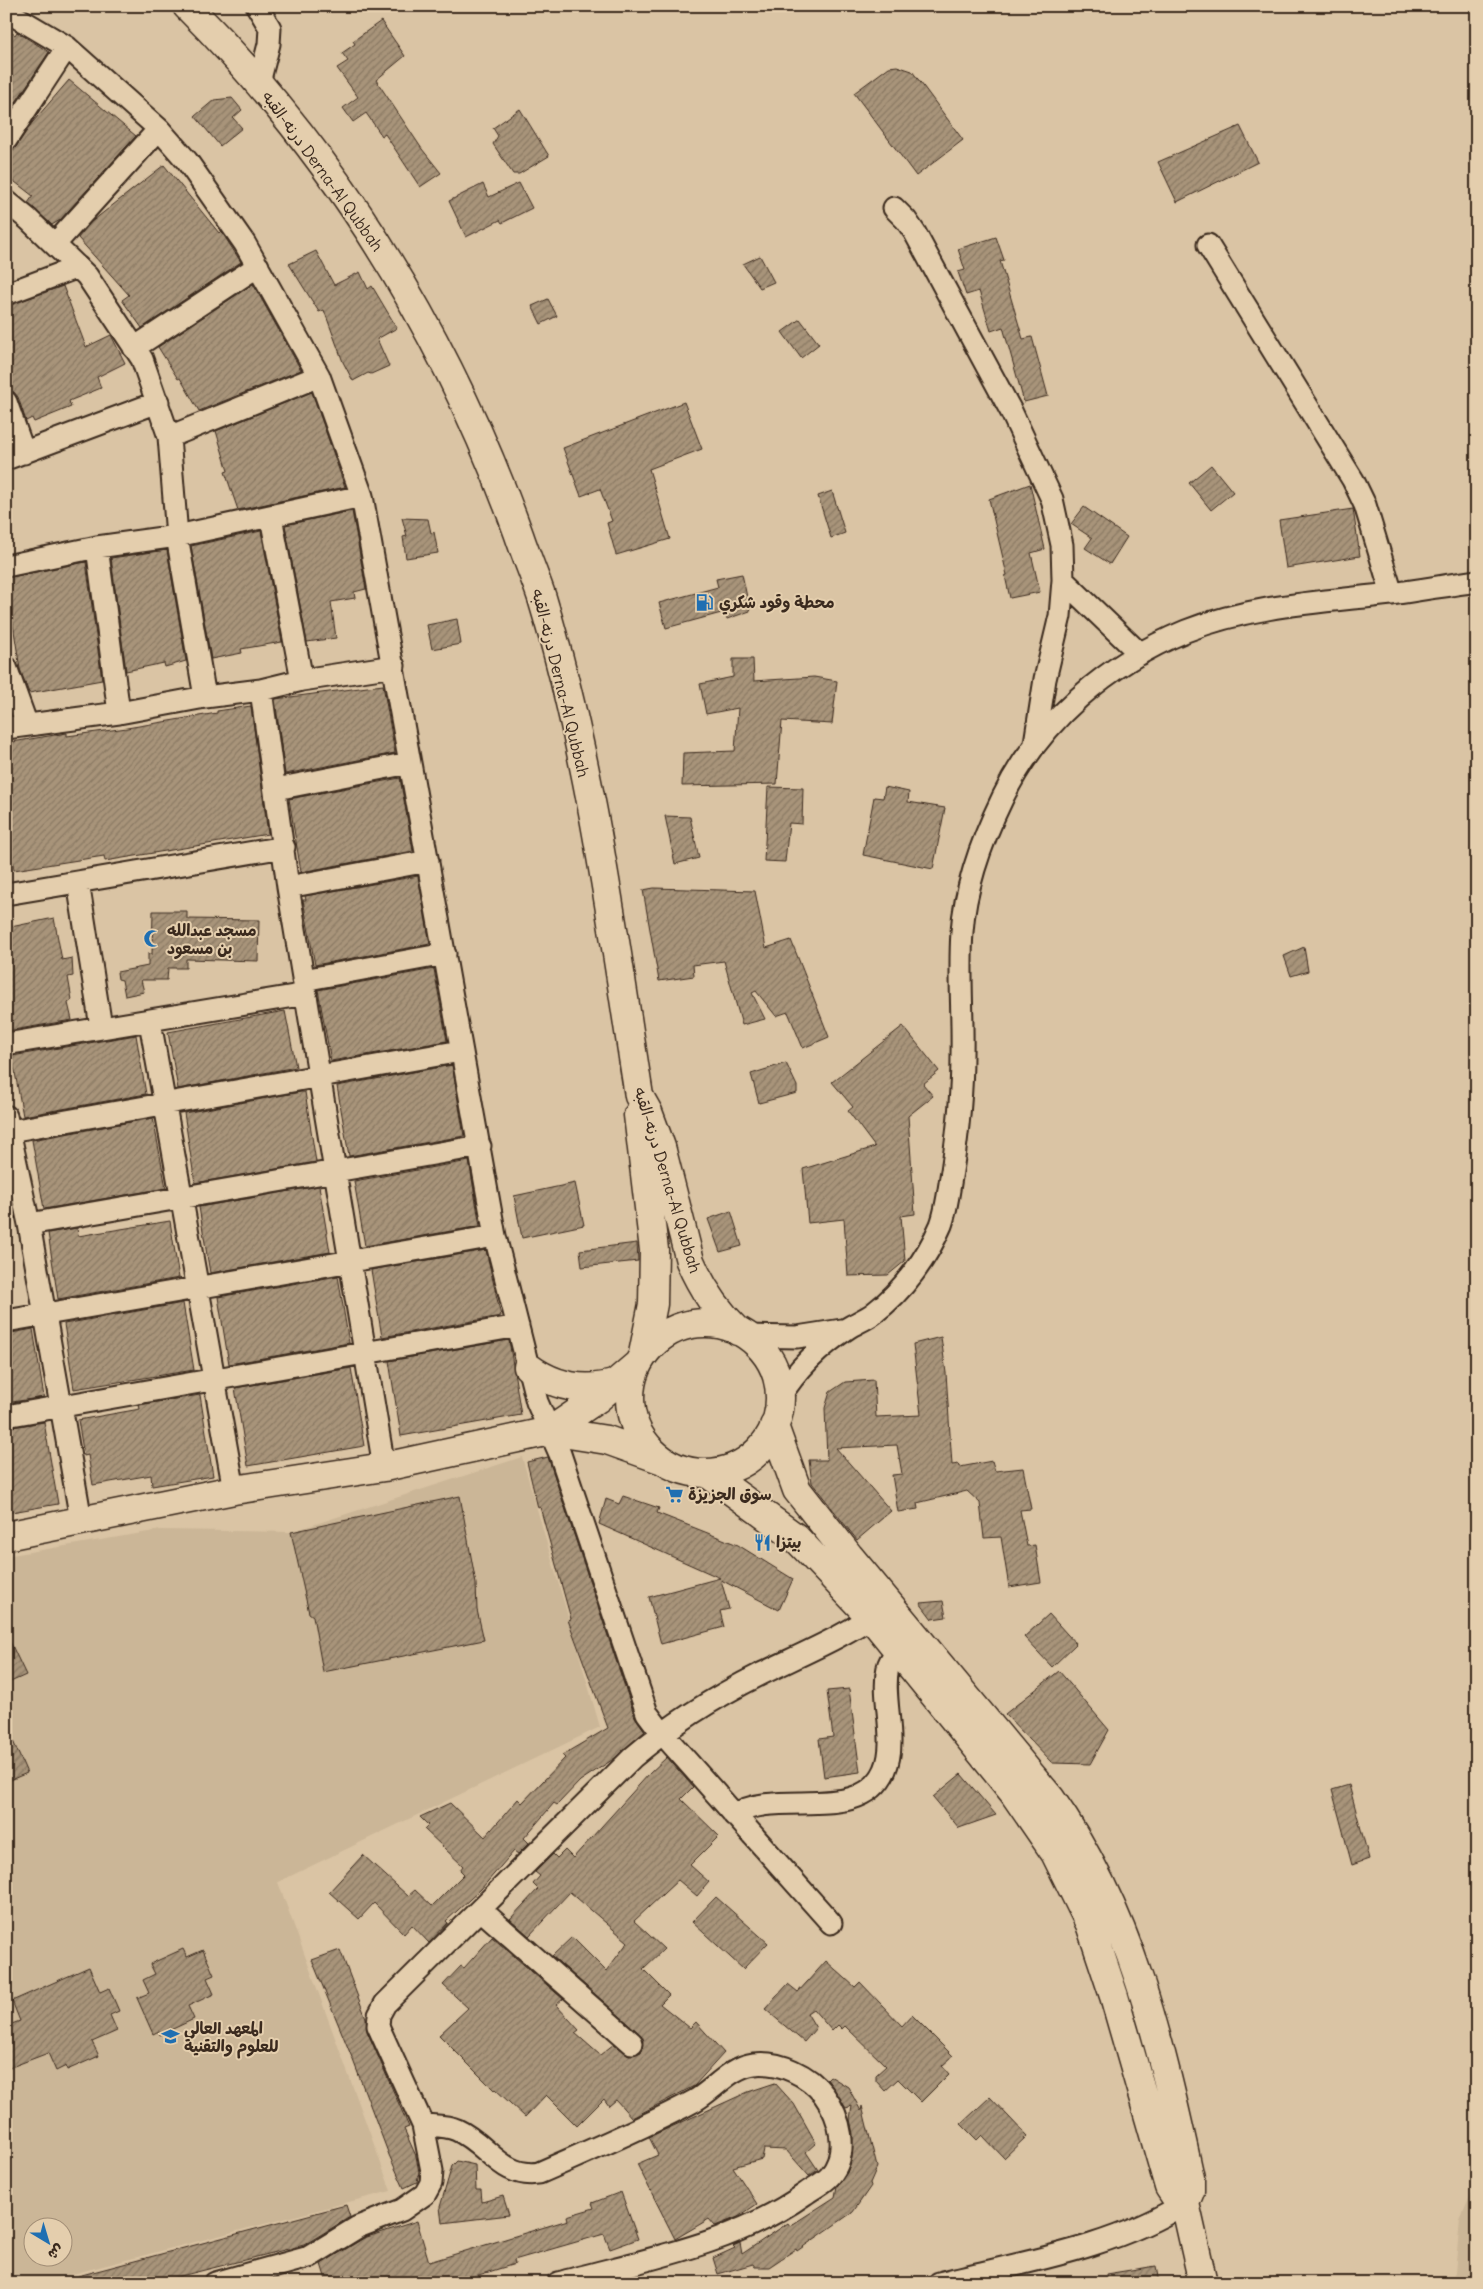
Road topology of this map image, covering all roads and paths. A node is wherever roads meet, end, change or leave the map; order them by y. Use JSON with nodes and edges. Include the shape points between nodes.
{"nodes":[{"id":1,"x":188,"y":6,"type":"edge"},
{"id":2,"x":257,"y":6,"type":"edge"},
{"id":3,"x":6,"y":10,"type":"edge"},
{"id":4,"x":67,"y":48,"type":"junction"},
{"id":5,"x":259,"y":83,"type":"junction"},
{"id":6,"x":159,"y":129,"type":"junction"},
{"id":7,"x":6,"y":140,"type":"edge"},
{"id":8,"x":6,"y":201,"type":"edge"},
{"id":9,"x":894,"y":208,"type":"dead end"},
{"id":10,"x":55,"y":244,"type":"junction"},
{"id":11,"x":1208,"y":246,"type":"dead end"},
{"id":12,"x":258,"y":266,"type":"junction"},
{"id":13,"x":78,"y":267,"type":"junction"},
{"id":14,"x":6,"y":294,"type":"edge"},
{"id":15,"x":134,"y":348,"type":"junction"},
{"id":16,"x":319,"y":376,"type":"junction"},
{"id":17,"x":6,"y":402,"type":"edge"},
{"id":18,"x":158,"y":402,"type":"junction"},
{"id":19,"x":169,"y":437,"type":"junction"},
{"id":20,"x":15,"y":456,"type":"edge"},
{"id":21,"x":362,"y":496,"type":"junction"},
{"id":22,"x":271,"y":517,"type":"junction"},
{"id":23,"x":177,"y":536,"type":"junction"},
{"id":24,"x":97,"y":547,"type":"junction"},
{"id":25,"x":6,"y":566,"type":"edge"},
{"id":26,"x":1063,"y":580,"type":"junction"},
{"id":27,"x":1477,"y":581,"type":"edge"},
{"id":28,"x":1392,"y":594,"type":"junction"},
{"id":29,"x":1140,"y":654,"type":"junction"},
{"id":30,"x":394,"y":666,"type":"junction"},
{"id":31,"x":6,"y":667,"type":"edge"},
{"id":32,"x":302,"y":680,"type":"junction"},
{"id":33,"x":261,"y":690,"type":"junction"},
{"id":34,"x":205,"y":697,"type":"junction"},
{"id":35,"x":119,"y":714,"type":"junction"},
{"id":36,"x":27,"y":724,"type":"junction"},
{"id":37,"x":6,"y":728,"type":"edge"},
{"id":38,"x":1035,"y":743,"type":"junction"},
{"id":39,"x":409,"y":762,"type":"junction"},
{"id":40,"x":276,"y":790,"type":"junction"},
{"id":41,"x":284,"y":847,"type":"junction"},
{"id":42,"x":428,"y":861,"type":"junction"},
{"id":43,"x":78,"y":882,"type":"junction"},
{"id":44,"x":288,"y":887,"type":"junction"},
{"id":45,"x":6,"y":894,"type":"edge"},
{"id":46,"x":445,"y":954,"type":"junction"},
{"id":47,"x":304,"y":987,"type":"junction"},
{"id":48,"x":150,"y":1022,"type":"junction"},
{"id":49,"x":101,"y":1027,"type":"junction"},
{"id":50,"x":6,"y":1044,"type":"edge"},
{"id":51,"x":461,"y":1051,"type":"junction"},
{"id":52,"x":319,"y":1076,"type":"junction"},
{"id":53,"x":639,"y":1096,"type":"junction"},
{"id":54,"x":164,"y":1103,"type":"junction"},
{"id":55,"x":8,"y":1124,"type":"edge"},
{"id":56,"x":480,"y":1146,"type":"junction"},
{"id":57,"x":335,"y":1171,"type":"junction"},
{"id":58,"x":181,"y":1197,"type":"junction"},
{"id":59,"x":20,"y":1214,"type":"edge"},
{"id":60,"x":495,"y":1236,"type":"junction"},
{"id":61,"x":350,"y":1261,"type":"junction"},
{"id":62,"x":198,"y":1288,"type":"junction"},
{"id":63,"x":44,"y":1314,"type":"junction"},
{"id":64,"x":6,"y":1321,"type":"edge"},
{"id":65,"x":518,"y":1326,"type":"junction"},
{"id":66,"x":847,"y":1329,"type":"junction"},
{"id":67,"x":742,"y":1333,"type":"junction"},
{"id":68,"x":365,"y":1354,"type":"junction"},
{"id":69,"x":641,"y":1359,"type":"junction"},
{"id":70,"x":528,"y":1366,"type":"junction"},
{"id":71,"x":214,"y":1380,"type":"junction"},
{"id":72,"x":618,"y":1382,"type":"junction"},
{"id":73,"x":780,"y":1398,"type":"junction"},
{"id":74,"x":60,"y":1406,"type":"junction"},
{"id":75,"x":6,"y":1416,"type":"edge"},
{"id":76,"x":774,"y":1426,"type":"junction"},
{"id":77,"x":550,"y":1431,"type":"junction"},
{"id":78,"x":660,"y":1459,"type":"junction"},
{"id":79,"x":384,"y":1467,"type":"junction"},
{"id":80,"x":707,"y":1473,"type":"junction"},
{"id":81,"x":234,"y":1490,"type":"junction"},
{"id":82,"x":81,"y":1520,"type":"junction"},
{"id":83,"x":6,"y":1536,"type":"edge"},
{"id":84,"x":880,"y":1611,"type":"junction"},
{"id":85,"x":898,"y":1650,"type":"junction"},
{"id":86,"x":662,"y":1733,"type":"junction"},
{"id":87,"x":734,"y":1815,"type":"junction"},
{"id":88,"x":481,"y":1910,"type":"junction"},
{"id":89,"x":831,"y":1923,"type":"dead end"},
{"id":90,"x":632,"y":2043,"type":"dead end"},
{"id":91,"x":422,"y":2125,"type":"junction"},
{"id":92,"x":1185,"y":2203,"type":"junction"},
{"id":93,"x":215,"y":2283,"type":"edge"},
{"id":94,"x":558,"y":2283,"type":"edge"},
{"id":95,"x":939,"y":2283,"type":"edge"},
{"id":96,"x":1203,"y":2283,"type":"edge"}],
"edges":[{"from":1,"to":5,"type":"main road","name":"درنه-القبه Derna-Al Qubbah"},
{"from":2,"to":5,"type":"street","via":[[270,28]]},
{"from":3,"to":4,"type":"street"},
{"from":4,"to":6,"type":"street"},
{"from":4,"to":7,"type":"street"},
{"from":5,"to":53,"type":"main road","name":"درنه-القبه Derna-Al Qubbah","via":[[345,194],[389,260],[467,405],[498,476],[541,596],[562,676],[596,829]]},
{"from":6,"to":10,"type":"street"},
{"from":6,"to":12,"type":"street","via":[[187,161]]},
{"from":8,"to":10,"type":"street"},
{"from":9,"to":26,"type":"street","via":[[914,233],[984,359],[1052,499],[1062,545]]},
{"from":10,"to":13,"type":"street"},
{"from":11,"to":28,"type":"street","via":[[1353,480],[1365,505]]},
{"from":12,"to":15,"type":"street"},
{"from":12,"to":16,"type":"street"},
{"from":13,"to":14,"type":"street"},
{"from":13,"to":15,"type":"street"},
{"from":15,"to":18,"type":"street","via":[[142,359]]},
{"from":16,"to":19,"type":"street"},
{"from":16,"to":21,"type":"street"},
{"from":17,"to":20,"type":"street"},
{"from":18,"to":19,"type":"street"},
{"from":18,"to":20,"type":"street"},
{"from":19,"to":23,"type":"street"},
{"from":21,"to":22,"type":"street"},
{"from":21,"to":30,"type":"street"},
{"from":22,"to":23,"type":"street"},
{"from":22,"to":32,"type":"street"},
{"from":23,"to":24,"type":"street"},
{"from":23,"to":34,"type":"street"},
{"from":24,"to":25,"type":"street"},
{"from":24,"to":35,"type":"street"},
{"from":26,"to":29,"type":"street"},
{"from":26,"to":38,"type":"street","via":[[1060,616],[1045,679]]},
{"from":27,"to":28,"type":"street"},
{"from":28,"to":29,"type":"street","via":[[1312,602],[1229,618],[1187,631]]},
{"from":29,"to":38,"type":"street","via":[[1100,679]]},
{"from":30,"to":32,"type":"street"},
{"from":30,"to":39,"type":"street"},
{"from":31,"to":36,"type":"street"},
{"from":32,"to":33,"type":"street"},
{"from":33,"to":34,"type":"street"},
{"from":33,"to":40,"type":"street"},
{"from":34,"to":35,"type":"street"},
{"from":35,"to":36,"type":"street"},
{"from":36,"to":37,"type":"street"},
{"from":38,"to":66,"type":"street","via":[[988,828],[971,881],[962,930],[960,1121],[942,1224],[922,1260],[900,1289],[874,1313]]},
{"from":39,"to":40,"type":"street"},
{"from":39,"to":42,"type":"street"},
{"from":40,"to":41,"type":"street"},
{"from":41,"to":43,"type":"street"},
{"from":41,"to":44,"type":"street"},
{"from":42,"to":44,"type":"street"},
{"from":42,"to":46,"type":"street"},
{"from":43,"to":45,"type":"street"},
{"from":43,"to":49,"type":"street"},
{"from":44,"to":47,"type":"street"},
{"from":46,"to":47,"type":"street"},
{"from":46,"to":51,"type":"street"},
{"from":47,"to":48,"type":"street"},
{"from":47,"to":52,"type":"street"},
{"from":48,"to":49,"type":"street"},
{"from":48,"to":54,"type":"street"},
{"from":49,"to":50,"type":"street"},
{"from":51,"to":52,"type":"street"},
{"from":51,"to":56,"type":"street"},
{"from":52,"to":54,"type":"street"},
{"from":52,"to":57,"type":"street"},
{"from":53,"to":67,"type":"main road","name":"درنه-القبه Derna-Al Qubbah","via":[[655,1129],[694,1269],[714,1306]]},
{"from":53,"to":69,"type":"main road","via":[[639,1132],[654,1250],[653,1304]]},
{"from":54,"to":55,"type":"street"},
{"from":54,"to":58,"type":"street"},
{"from":55,"to":59,"type":"street"},
{"from":56,"to":57,"type":"street"},
{"from":56,"to":60,"type":"street"},
{"from":57,"to":58,"type":"street"},
{"from":57,"to":61,"type":"street"},
{"from":58,"to":59,"type":"street"},
{"from":58,"to":62,"type":"street"},
{"from":59,"to":63,"type":"street"},
{"from":60,"to":61,"type":"street"},
{"from":60,"to":65,"type":"street"},
{"from":61,"to":62,"type":"street"},
{"from":61,"to":68,"type":"street"},
{"from":62,"to":63,"type":"street"},
{"from":62,"to":71,"type":"street"},
{"from":63,"to":64,"type":"street"},
{"from":63,"to":74,"type":"street"},
{"from":65,"to":68,"type":"street"},
{"from":65,"to":70,"type":"street"},
{"from":66,"to":67,"type":"street","via":[[797,1337]]},
{"from":66,"to":73,"type":"street","via":[[808,1359]]},
{"from":67,"to":69,"type":"main road","via":[[712,1324],[686,1326],[670,1332]]},
{"from":67,"to":73,"type":"main road","via":[[760,1348],[771,1363],[778,1380]]},
{"from":68,"to":71,"type":"street"},
{"from":68,"to":79,"type":"street"},
{"from":69,"to":72,"type":"main road"},
{"from":69,"to":78,"type":"main road","via":[[632,1380],[632,1415],[638,1432]]},
{"from":70,"to":72,"type":"main road","via":[[553,1382],[573,1387],[593,1388]]},
{"from":70,"to":77,"type":"street","via":[[537,1402]]},
{"from":71,"to":74,"type":"street"},
{"from":71,"to":81,"type":"street"},
{"from":72,"to":77,"type":"main road","via":[[576,1416]]},
{"from":73,"to":76,"type":"main road"},
{"from":74,"to":75,"type":"street"},
{"from":74,"to":82,"type":"street"},
{"from":76,"to":80,"type":"main road","via":[[765,1443],[751,1457],[734,1467]]},
{"from":76,"to":84,"type":"main road","via":[[797,1490]]},
{"from":77,"to":78,"type":"main road","via":[[607,1440]]},
{"from":77,"to":79,"type":"main road"},
{"from":77,"to":86,"type":"street","via":[[642,1701]]},
{"from":78,"to":80,"type":"main road","via":[[677,1468]]},
{"from":79,"to":81,"type":"main road"},
{"from":80,"to":84,"type":"main road","via":[[761,1510]]},
{"from":81,"to":82,"type":"main road"},
{"from":82,"to":83,"type":"main road"},
{"from":84,"to":85,"type":"main road"},
{"from":84,"to":86,"type":"street","via":[[730,1690]]},
{"from":84,"to":92,"type":"main road","via":[[1051,1799],[1080,1842],[1110,1900],[1129,1946],[1154,2027],[1190,2178],[1190,2191]]},
{"from":85,"to":87,"type":"street","via":[[888,1665],[889,1753],[886,1769],[877,1784],[862,1796],[842,1801],[756,1805]]},
{"from":85,"to":92,"type":"main road","via":[[1013,1792],[1054,1853],[1090,1924],[1169,2187]]},
{"from":86,"to":87,"type":"street"},
{"from":86,"to":88,"type":"street","via":[[633,1757]]},
{"from":87,"to":89,"type":"street"},
{"from":88,"to":90,"type":"street"},
{"from":88,"to":91,"type":"street","via":[[385,2004],[379,2015],[378,2026]]},
{"from":91,"to":93,"type":"street","via":[[431,2177],[425,2194],[415,2203],[358,2227],[308,2257]]},
{"from":91,"to":94,"type":"street","via":[[455,2129],[513,2172],[525,2175],[539,2173],[696,2100],[728,2075],[753,2064],[772,2064],[795,2071],[823,2094],[837,2116],[842,2141],[838,2159],[830,2176],[794,2202],[734,2234]]},
{"from":92,"to":95,"type":"street","via":[[1150,2224],[1107,2240]]},
{"from":92,"to":96,"type":"main road"}]}
